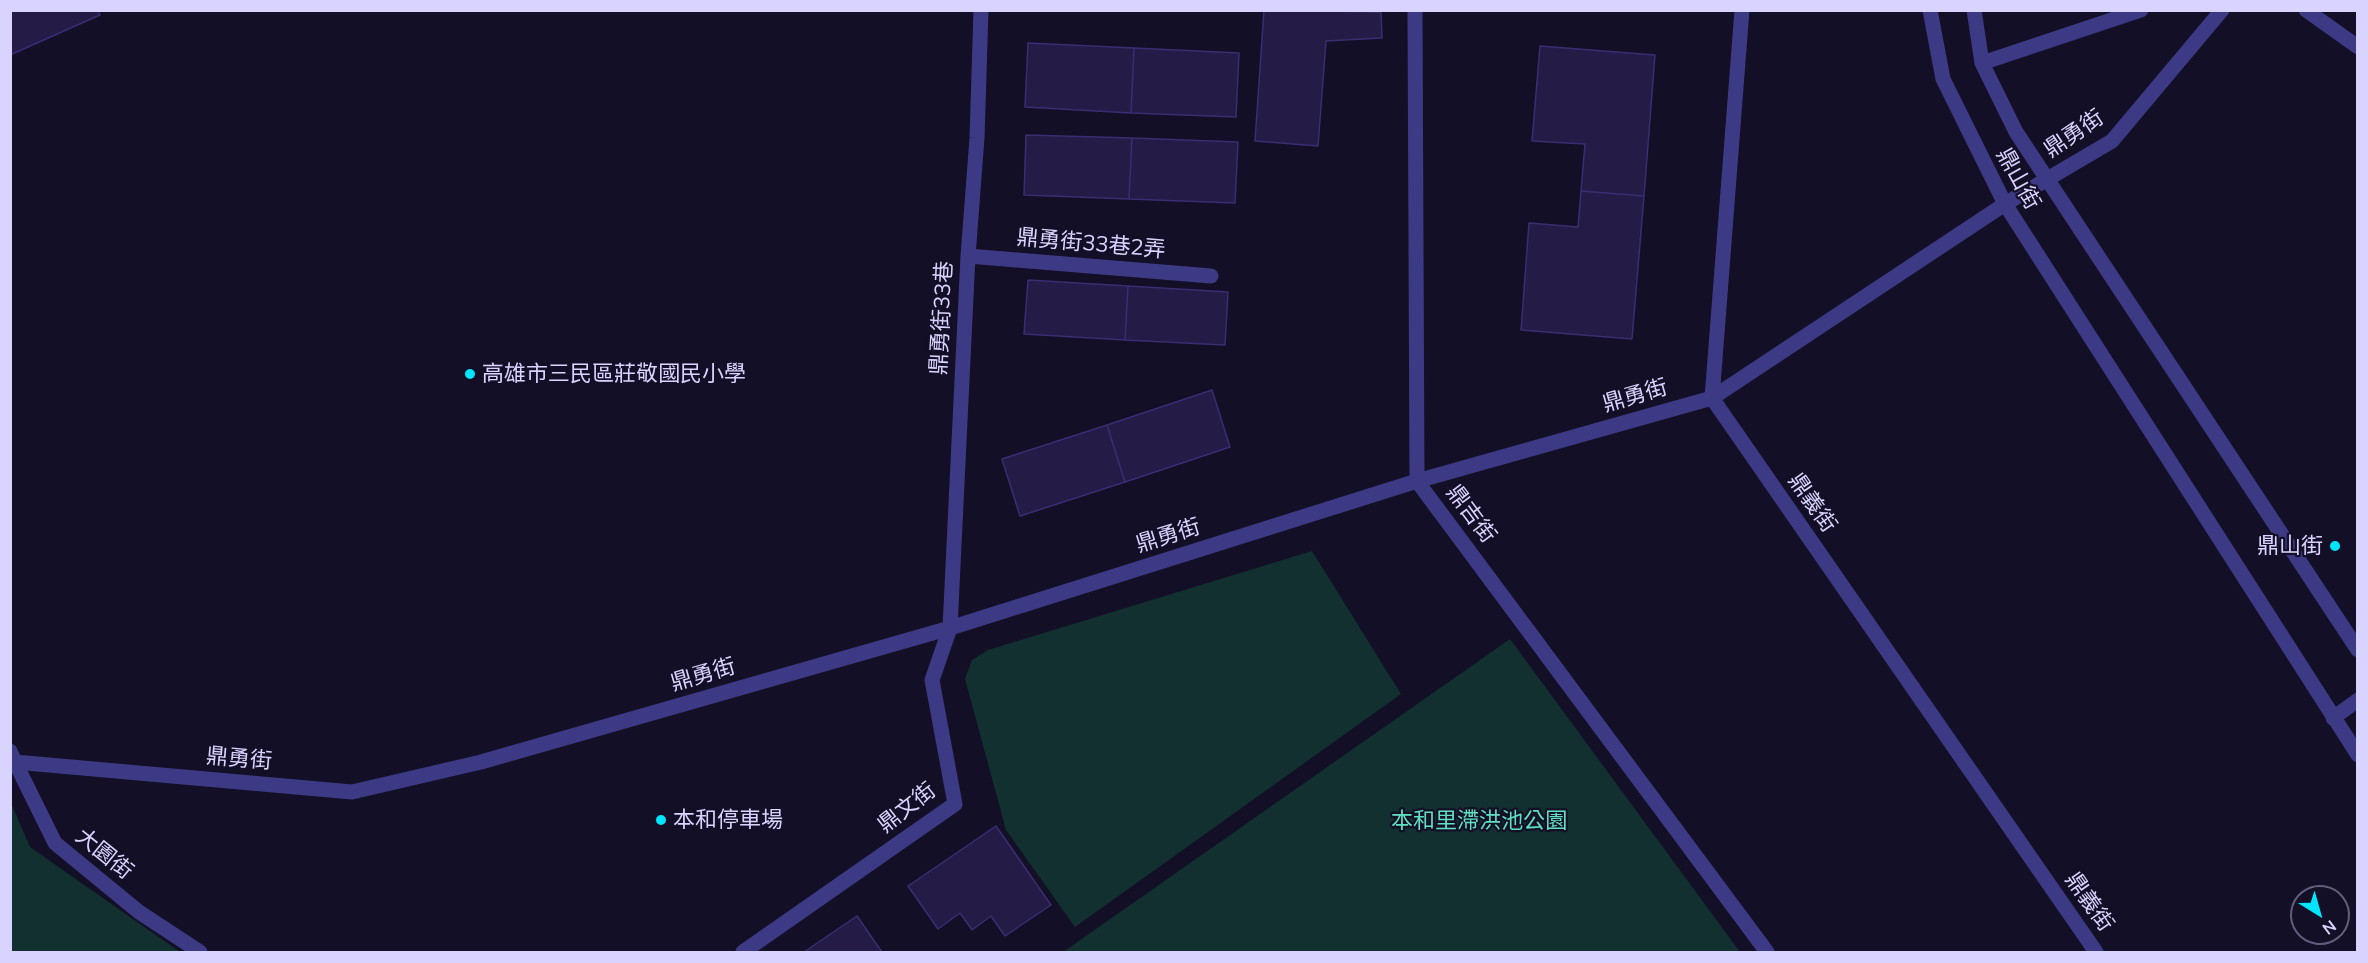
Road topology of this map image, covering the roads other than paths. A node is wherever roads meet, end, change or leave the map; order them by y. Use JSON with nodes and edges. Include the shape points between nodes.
{"nodes":[{"id":1,"x":981,"y":10,"type":"edge"},
{"id":2,"x":1415,"y":10,"type":"edge"},
{"id":3,"x":1742,"y":10,"type":"edge"},
{"id":4,"x":1930,"y":10,"type":"edge"},
{"id":5,"x":1974,"y":10,"type":"edge"},
{"id":6,"x":2141,"y":10,"type":"edge"},
{"id":7,"x":2222,"y":10,"type":"edge"},
{"id":8,"x":2306,"y":10,"type":"edge"},
{"id":9,"x":2358,"y":47,"type":"edge"},
{"id":10,"x":1982,"y":63,"type":"junction"},
{"id":11,"x":2046,"y":180,"type":"junction"},
{"id":12,"x":2005,"y":204,"type":"junction"},
{"id":13,"x":968,"y":256,"type":"junction"},
{"id":14,"x":1210,"y":276,"type":"dead end"},
{"id":15,"x":1712,"y":398,"type":"junction"},
{"id":16,"x":1418,"y":481,"type":"junction"},
{"id":17,"x":950,"y":628,"type":"junction"},
{"id":18,"x":2358,"y":650,"type":"edge"},
{"id":19,"x":2358,"y":700,"type":"edge"},
{"id":20,"x":2333,"y":718,"type":"junction"},
{"id":21,"x":2358,"y":754,"type":"edge"},
{"id":22,"x":13,"y":756,"type":"edge"},
{"id":23,"x":200,"y":952,"type":"edge"},
{"id":24,"x":743,"y":952,"type":"edge"},
{"id":25,"x":1767,"y":952,"type":"edge"},
{"id":26,"x":2096,"y":952,"type":"edge"}],
"edges":[{"from":1,"to":13,"type":"street","name":"鼎勇街33巷"},
{"from":2,"to":16,"type":"street","name":"鼎吉街"},
{"from":3,"to":15,"type":"street"},
{"from":4,"to":12,"type":"street","name":"鼎山街","via":[[1943,79]]},
{"from":5,"to":10,"type":"street","name":"鼎山街"},
{"from":6,"to":10,"type":"street"},
{"from":7,"to":11,"type":"street","name":"鼎勇街","via":[[2112,141]]},
{"from":8,"to":9,"type":"street"},
{"from":10,"to":11,"type":"street","name":"鼎山街","via":[[2016,132]]},
{"from":11,"to":12,"type":"street","name":"鼎勇街"},
{"from":11,"to":18,"type":"street","name":"鼎山街"},
{"from":12,"to":15,"type":"street","name":"鼎勇街"},
{"from":12,"to":20,"type":"street","name":"鼎山街"},
{"from":13,"to":14,"type":"street","name":"鼎勇街33巷2弄"},
{"from":13,"to":17,"type":"street","name":"鼎勇街33巷"},
{"from":15,"to":16,"type":"street","name":"鼎勇街"},
{"from":15,"to":26,"type":"street","name":"鼎義街"},
{"from":16,"to":17,"type":"street","name":"鼎勇街"},
{"from":16,"to":25,"type":"street","name":"鼎吉街"},
{"from":17,"to":22,"type":"street","name":"鼎勇街","via":[[481,762],[352,792]]},
{"from":17,"to":24,"type":"street","name":"鼎文街","via":[[932,680],[955,804]]},
{"from":19,"to":20,"type":"street"},
{"from":20,"to":21,"type":"street","name":"鼎山街"},
{"from":22,"to":23,"type":"street","name":"大園街","via":[[55,843],[139,912]]}]}
